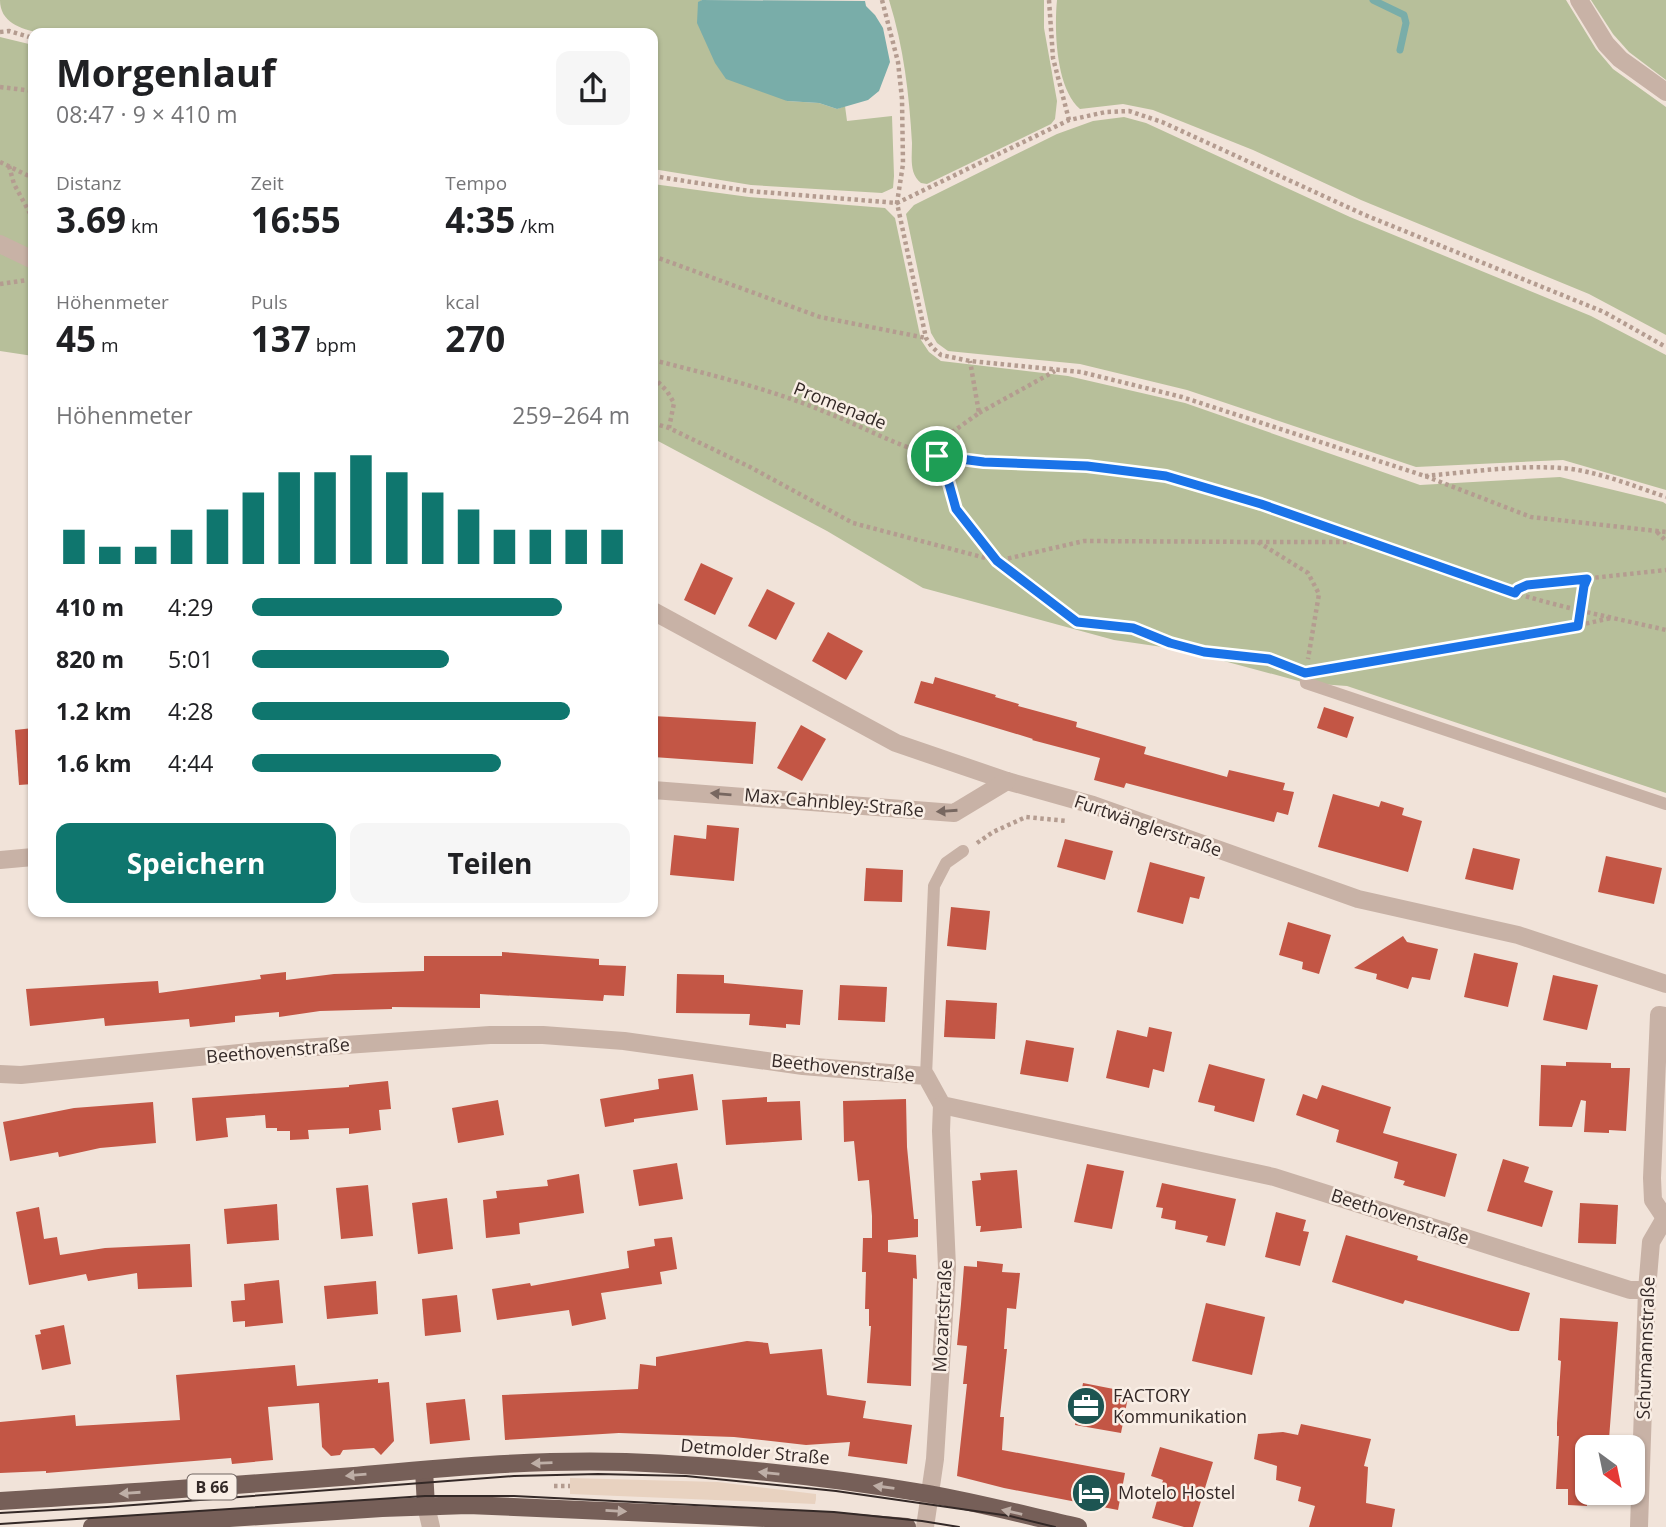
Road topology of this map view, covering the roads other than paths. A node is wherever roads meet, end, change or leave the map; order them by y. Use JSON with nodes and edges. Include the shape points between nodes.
{"nodes":[{"id":1,"x":1579,"y":0,"type":"edge"},
{"id":2,"x":1666,"y":92,"type":"edge"},
{"id":3,"x":0,"y":244,"type":"edge"},
{"id":4,"x":28,"y":258,"type":"edge"},
{"id":5,"x":658,"y":614,"type":"edge"},
{"id":6,"x":1305,"y":673,"type":"road end"},
{"id":7,"x":1007,"y":781,"type":"junction"},
{"id":8,"x":658,"y":790,"type":"edge"},
{"id":9,"x":1666,"y":804,"type":"edge"},
{"id":10,"x":963,"y":852,"type":"road end"},
{"id":11,"x":28,"y":857,"type":"edge"},
{"id":12,"x":0,"y":860,"type":"edge"},
{"id":13,"x":1666,"y":984,"type":"edge"},
{"id":14,"x":1666,"y":1016,"type":"edge"},
{"id":15,"x":0,"y":1074,"type":"edge"},
{"id":16,"x":926,"y":1076,"type":"junction"},
{"id":17,"x":942,"y":1105,"type":"junction"},
{"id":18,"x":1665,"y":1218,"type":"edge"},
{"id":19,"x":1647,"y":1290,"type":"junction"},
{"id":20,"x":425,"y":1470,"type":"junction"},
{"id":21,"x":930,"y":1494,"type":"junction"},
{"id":22,"x":0,"y":1501,"type":"edge"},
{"id":23,"x":426,"y":1506,"type":"junction"},
{"id":24,"x":92,"y":1527,"type":"edge"},
{"id":25,"x":431,"y":1527,"type":"edge"},
{"id":26,"x":907,"y":1527,"type":"edge"},
{"id":27,"x":925,"y":1527,"type":"edge"},
{"id":28,"x":1078,"y":1527,"type":"edge"},
{"id":29,"x":1639,"y":1527,"type":"edge"}],
"edges":[{"from":1,"to":2,"type":"street","via":[[1620,59]]},
{"from":3,"to":4,"type":"street"},
{"from":5,"to":7,"type":"street","name":"Furtwänglerstraße","via":[[896,743]]},
{"from":6,"to":9,"type":"lane","via":[[1306,683]]},
{"from":7,"to":8,"type":"street","name":"Max-Cahnbley-Straße","one_way":true,"via":[[954,813]]},
{"from":7,"to":13,"type":"street","name":"Furtwänglerstraße","via":[[1093,805],[1358,900],[1518,934]]},
{"from":10,"to":16,"type":"lane","via":[[946,863],[934,886]]},
{"from":11,"to":12,"type":"street"},
{"from":14,"to":18,"type":"street","name":"Schumannstraße","via":[[1658,1015],[1652,1178],[1653,1200]]},
{"from":15,"to":16,"type":"street","name":"Beethovenstraße","via":[[259,1051],[543,1035]]},
{"from":16,"to":17,"type":"street","name":"Beethovenstraße"},
{"from":17,"to":19,"type":"street","name":"Beethovenstraße","via":[[1274,1177],[1630,1290]]},
{"from":17,"to":21,"type":"street","name":"Mozartstraße","via":[[947,1266]]},
{"from":18,"to":19,"type":"street","name":"Schumannstraße","via":[[1651,1242]]},
{"from":19,"to":29,"type":"street","name":"Schumannstraße"},
{"from":21,"to":20,"type":"main road","name":"Detmolder Straße","number":"B 66","one_way":true,"via":[[761,1472],[624,1462]]},
{"from":20,"to":22,"type":"main road","name":"Detmolder Straße","number":"B 66","one_way":true},
{"from":20,"to":23,"type":"main road"},
{"from":21,"to":27,"type":"street","name":"Mozartstraße"},
{"from":28,"to":21,"type":"main road","name":"Detmolder Straße","number":"B 66","one_way":true},
{"from":23,"to":24,"type":"main road","number":"B 66"},
{"from":23,"to":25,"type":"street"},
{"from":23,"to":26,"type":"main road","number":"B 66","one_way":true,"via":[[513,1506]]}]}
